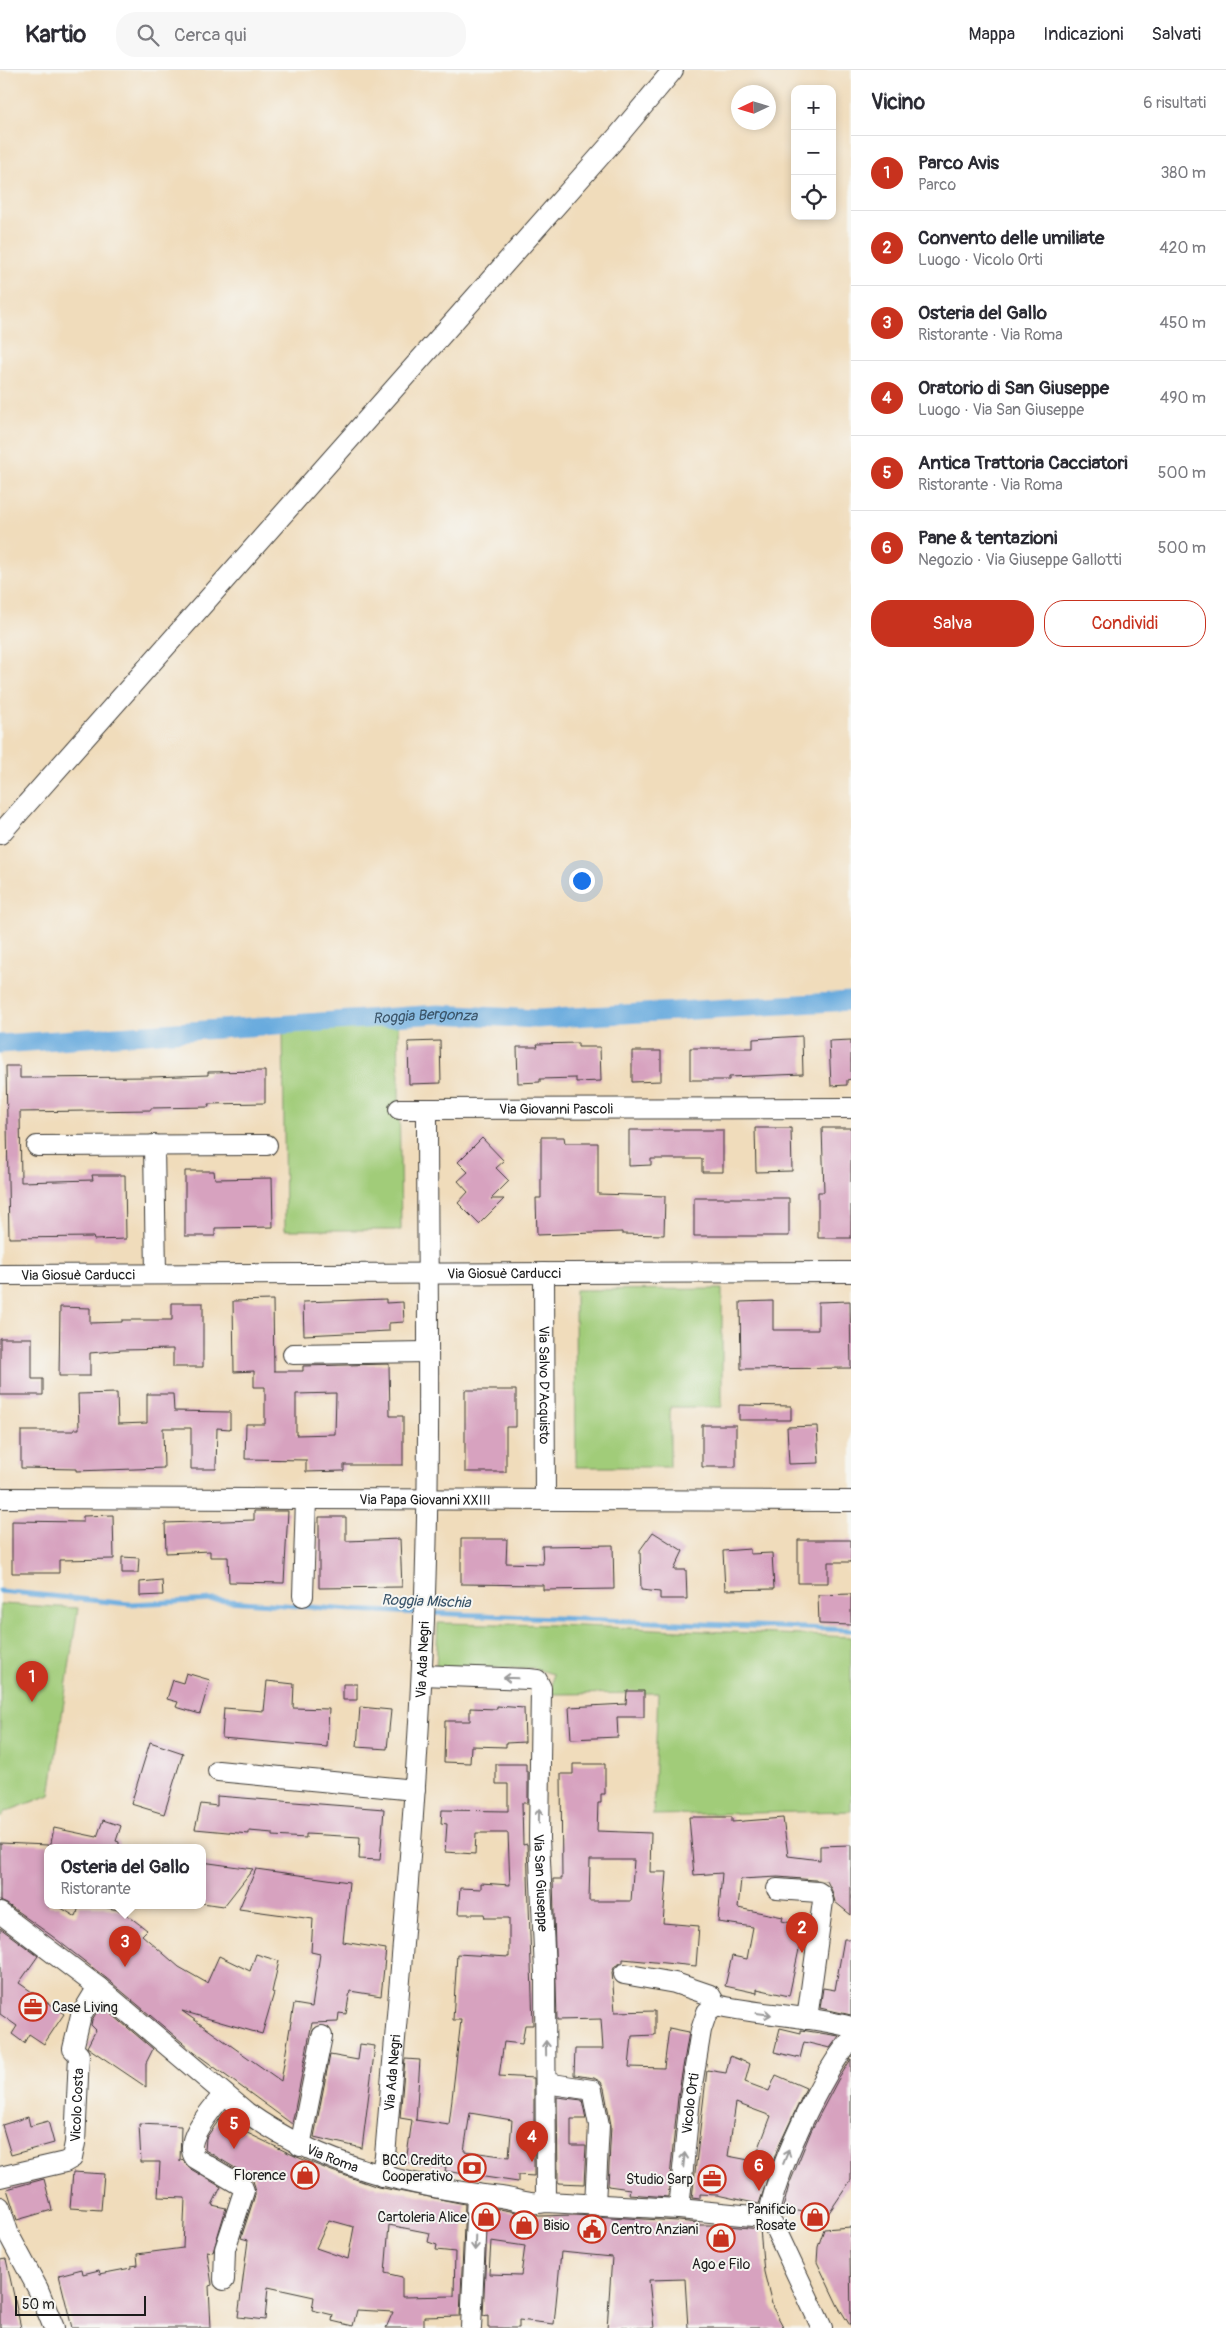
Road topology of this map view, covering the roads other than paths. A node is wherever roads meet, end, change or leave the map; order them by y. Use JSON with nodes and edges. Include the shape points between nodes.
{"nodes":[{"id":1,"x":667,"y":74,"type":"edge"},
{"id":2,"x":0,"y":834,"type":"edge"},
{"id":3,"x":851,"y":1108,"type":"edge"},
{"id":4,"x":400,"y":1109,"type":"dead end"},
{"id":5,"x":427,"y":1109,"type":"junction"},
{"id":6,"x":267,"y":1145,"type":"dead end"},
{"id":7,"x":38,"y":1146,"type":"dead end"},
{"id":8,"x":154,"y":1146,"type":"junction"},
{"id":9,"x":851,"y":1272,"type":"edge"},
{"id":10,"x":544,"y":1273,"type":"junction"},
{"id":11,"x":156,"y":1274,"type":"junction"},
{"id":12,"x":428,"y":1274,"type":"junction"},
{"id":13,"x":0,"y":1275,"type":"edge"},
{"id":14,"x":428,"y":1352,"type":"junction"},
{"id":15,"x":293,"y":1354,"type":"dead end"},
{"id":16,"x":0,"y":1498,"type":"edge"},
{"id":17,"x":306,"y":1499,"type":"junction"},
{"id":18,"x":545,"y":1499,"type":"junction"},
{"id":19,"x":428,"y":1500,"type":"junction"},
{"id":20,"x":851,"y":1501,"type":"edge"},
{"id":21,"x":303,"y":1596,"type":"dead end"},
{"id":22,"x":422,"y":1675,"type":"junction"},
{"id":23,"x":218,"y":1771,"type":"dead end"},
{"id":24,"x":415,"y":1790,"type":"junction"},
{"id":25,"x":777,"y":1889,"type":"dead end"},
{"id":26,"x":0,"y":1914,"type":"edge"},
{"id":27,"x":624,"y":1974,"type":"dead end"},
{"id":28,"x":98,"y":1987,"type":"junction"},
{"id":29,"x":716,"y":2005,"type":"junction"},
{"id":30,"x":807,"y":2019,"type":"junction"},
{"id":31,"x":851,"y":2027,"type":"edge"},
{"id":32,"x":322,"y":2036,"type":"dead end"},
{"id":33,"x":851,"y":2041,"type":"edge"},
{"id":34,"x":546,"y":2083,"type":"junction"},
{"id":35,"x":224,"y":2094,"type":"junction"},
{"id":36,"x":300,"y":2146,"type":"junction"},
{"id":37,"x":381,"y":2176,"type":"junction"},
{"id":38,"x":0,"y":2177,"type":"edge"},
{"id":39,"x":477,"y":2194,"type":"junction"},
{"id":40,"x":546,"y":2202,"type":"junction"},
{"id":41,"x":595,"y":2204,"type":"junction"},
{"id":42,"x":0,"y":2207,"type":"edge"},
{"id":43,"x":679,"y":2209,"type":"junction"},
{"id":44,"x":769,"y":2220,"type":"junction"},
{"id":45,"x":224,"y":2280,"type":"dead end"},
{"id":46,"x":54,"y":2328,"type":"edge"},
{"id":47,"x":471,"y":2328,"type":"edge"},
{"id":48,"x":822,"y":2328,"type":"edge"}],
"edges":[{"from":1,"to":2,"type":"street","via":[[617,137]]},
{"from":3,"to":5,"type":"street","name":"Via Giovanni Pascoli"},
{"from":4,"to":5,"type":"street","name":"Via Giovanni Pascoli"},
{"from":5,"to":12,"type":"street"},
{"from":6,"to":8,"type":"street"},
{"from":7,"to":8,"type":"street"},
{"from":8,"to":11,"type":"street"},
{"from":9,"to":10,"type":"street","name":"Via Giosuè Carducci"},
{"from":10,"to":12,"type":"street","name":"Via Giosuè Carducci"},
{"from":10,"to":18,"type":"street","name":"Via Salvo D'Acquisto"},
{"from":11,"to":12,"type":"street","name":"Via Giosuè Carducci"},
{"from":11,"to":13,"type":"street","name":"Via Giosuè Carducci"},
{"from":12,"to":14,"type":"street","name":"Via Ada Negri"},
{"from":14,"to":15,"type":"street"},
{"from":14,"to":19,"type":"street","name":"Via Ada Negri"},
{"from":16,"to":17,"type":"street","name":"Via Papa Giovanni XXIII"},
{"from":17,"to":19,"type":"street","name":"Via Papa Giovanni XXIII"},
{"from":17,"to":21,"type":"street"},
{"from":18,"to":19,"type":"street","name":"Via Papa Giovanni XXIII"},
{"from":18,"to":20,"type":"street","name":"Via Papa Giovanni XXIII"},
{"from":19,"to":22,"type":"street","name":"Via Ada Negri"},
{"from":22,"to":24,"type":"street","name":"Via Ada Negri"},
{"from":34,"to":22,"type":"street","name":"Via San Giuseppe","one_way":true,"via":[[539,1838],[541,1688],[537,1680],[529,1679]]},
{"from":23,"to":24,"type":"street"},
{"from":24,"to":37,"type":"street","name":"Via Ada Negri"},
{"from":25,"to":30,"type":"street","via":[[818,1892],[823,1901]]},
{"from":26,"to":28,"type":"street","name":"Via Roma"},
{"from":27,"to":29,"type":"street","via":[[684,1986],[710,1995]]},
{"from":28,"to":35,"type":"street","name":"Via Roma"},
{"from":28,"to":38,"type":"street","name":"Vicolo Costa","via":[[81,2015],[73,2049],[79,2055],[72,2158]]},
{"from":29,"to":30,"type":"street","one_way":true,"via":[[744,2012]]},
{"from":43,"to":29,"type":"street","name":"Vicolo Orti","one_way":true,"via":[[690,2098],[701,2030],[707,2012]]},
{"from":30,"to":31,"type":"street"},
{"from":32,"to":36,"type":"street"},
{"from":44,"to":33,"type":"street","one_way":true,"via":[[769,2210],[786,2156],[836,2060]]},
{"from":34,"to":40,"type":"street","name":"Via San Giuseppe"},
{"from":34,"to":41,"type":"street","via":[[592,2090],[599,2125]]},
{"from":35,"to":36,"type":"street","name":"Via Roma","via":[[270,2129]]},
{"from":35,"to":45,"type":"street","via":[[198,2128],[192,2151],[195,2158],[242,2186],[244,2191],[225,2249]]},
{"from":36,"to":37,"type":"street","name":"Via Roma"},
{"from":37,"to":39,"type":"street","name":"Via Roma"},
{"from":39,"to":40,"type":"street","name":"Via Roma","via":[[513,2198],[522,2203]]},
{"from":39,"to":47,"type":"street","one_way":true},
{"from":40,"to":41,"type":"street","name":"Via Roma"},
{"from":41,"to":43,"type":"street","name":"Via Roma"},
{"from":42,"to":46,"type":"street","via":[[9,2236],[38,2288]]},
{"from":43,"to":44,"type":"street","name":"Via Roma","via":[[754,2215]]},
{"from":44,"to":48,"type":"street"}]}
